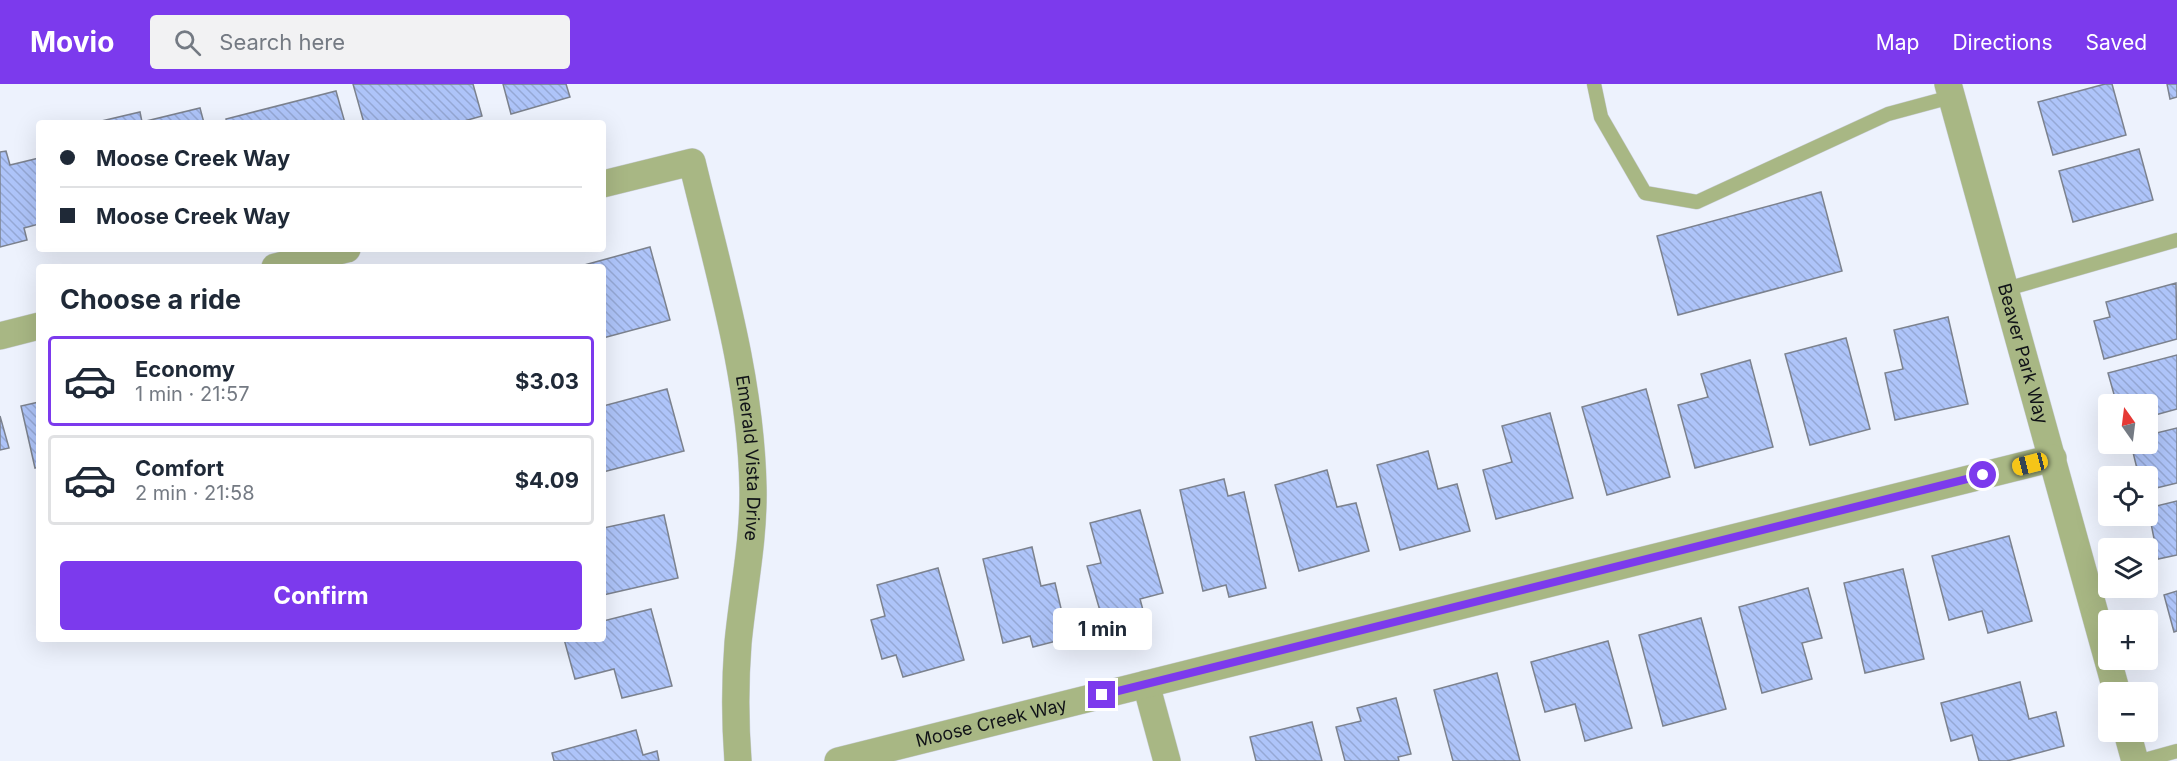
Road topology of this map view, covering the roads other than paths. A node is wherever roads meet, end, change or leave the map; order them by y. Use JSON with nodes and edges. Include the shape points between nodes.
{"nodes":[{"id":1,"x":1594,"y":84,"type":"edge"},
{"id":2,"x":1949,"y":91,"type":"edge"},
{"id":3,"x":606,"y":183,"type":"edge"},
{"id":4,"x":2177,"y":240,"type":"edge"},
{"id":5,"x":334,"y":252,"type":"edge"},
{"id":6,"x":287,"y":264,"type":"edge"},
{"id":7,"x":2003,"y":290,"type":"junction"},
{"id":8,"x":36,"y":327,"type":"edge"},
{"id":9,"x":0,"y":336,"type":"edge"},
{"id":10,"x":2053,"y":458,"type":"junction"},
{"id":11,"x":2114,"y":682,"type":"edge"},
{"id":12,"x":1146,"y":684,"type":"junction"},
{"id":13,"x":2130,"y":742,"type":"edge"},
{"id":14,"x":2177,"y":751,"type":"edge"},
{"id":15,"x":738,"y":761,"type":"edge"},
{"id":16,"x":838,"y":761,"type":"edge"},
{"id":17,"x":1167,"y":761,"type":"edge"},
{"id":18,"x":2135,"y":761,"type":"edge"},
{"id":19,"x":2140,"y":761,"type":"edge"}],
"edges":[{"from":1,"to":2,"type":"lane","via":[[1601,117],[1645,193],[1697,202],[1888,114]]},
{"from":2,"to":7,"type":"street","name":"Beaver Park Way"},
{"from":3,"to":15,"type":"street","name":"Emerald Vista Drive","via":[[692,162],[741,363],[752,448],[753,492],[751,545],[738,642]]},
{"from":4,"to":7,"type":"lane"},
{"from":5,"to":6,"type":"street"},
{"from":7,"to":10,"type":"street","name":"Beaver Park Way"},
{"from":8,"to":9,"type":"street"},
{"from":10,"to":11,"type":"street","name":"Beaver Park Way"},
{"from":10,"to":12,"type":"street","name":"Moose Creek Way"},
{"from":12,"to":16,"type":"street","name":"Moose Creek Way"},
{"from":12,"to":17,"type":"street"},
{"from":13,"to":18,"type":"street"},
{"from":14,"to":19,"type":"lane"}]}
